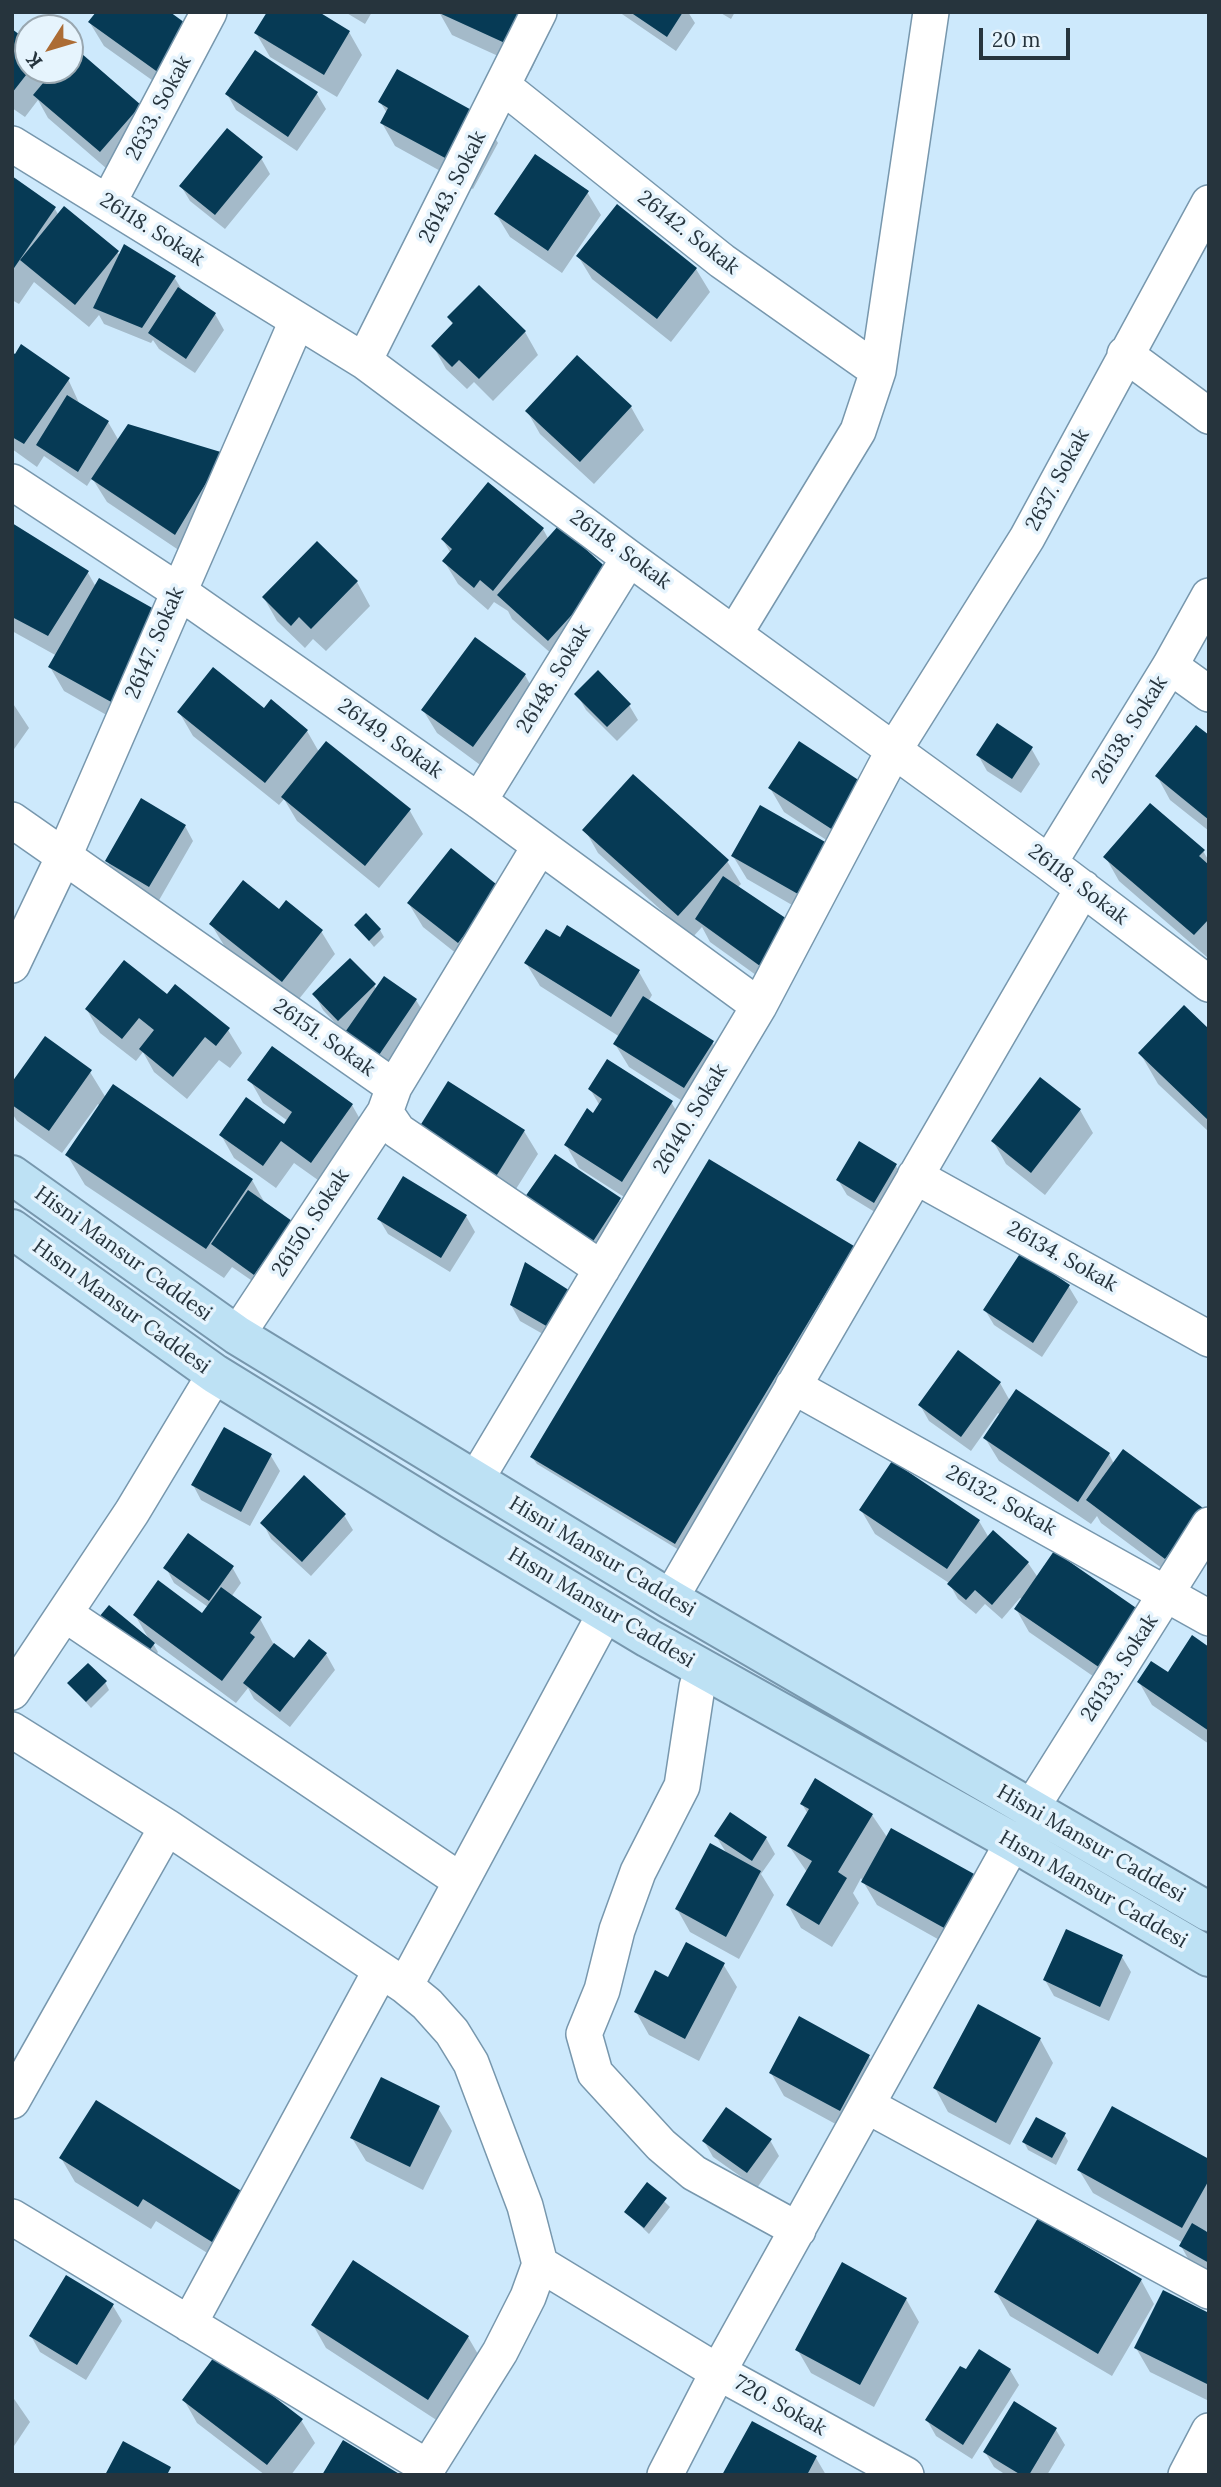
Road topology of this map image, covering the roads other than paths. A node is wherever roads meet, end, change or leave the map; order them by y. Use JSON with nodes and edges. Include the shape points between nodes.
{"nodes":[{"id":1,"x":209,"y":12,"type":"edge"},
{"id":2,"x":539,"y":12,"type":"edge"},
{"id":3,"x":931,"y":12,"type":"edge"},
{"id":4,"x":504,"y":87,"type":"junction"},
{"id":5,"x":12,"y":144,"type":"edge"},
{"id":6,"x":108,"y":203,"type":"junction"},
{"id":7,"x":1209,"y":203,"type":"edge"},
{"id":8,"x":297,"y":321,"type":"junction"},
{"id":9,"x":1125,"y":354,"type":"junction"},
{"id":10,"x":364,"y":361,"type":"junction"},
{"id":11,"x":878,"y":371,"type":"junction"},
{"id":12,"x":1209,"y":415,"type":"edge"},
{"id":13,"x":12,"y":482,"type":"edge"},
{"id":14,"x":629,"y":558,"type":"junction"},
{"id":15,"x":177,"y":591,"type":"junction"},
{"id":16,"x":1209,"y":596,"type":"edge"},
{"id":17,"x":735,"y":633,"type":"junction"},
{"id":18,"x":1170,"y":666,"type":"junction"},
{"id":19,"x":1209,"y":694,"type":"edge"},
{"id":20,"x":894,"y":750,"type":"junction"},
{"id":21,"x":479,"y":801,"type":"junction"},
{"id":22,"x":12,"y":820,"type":"edge"},
{"id":23,"x":540,"y":846,"type":"junction"},
{"id":24,"x":64,"y":856,"type":"junction"},
{"id":25,"x":1049,"y":863,"type":"junction"},
{"id":26,"x":1083,"y":888,"type":"junction"},
{"id":27,"x":12,"y":965,"type":"edge"},
{"id":28,"x":1209,"y":984,"type":"edge"},
{"id":29,"x":759,"y":1006,"type":"junction"},
{"id":30,"x":389,"y":1100,"type":"junction"},
{"id":31,"x":12,"y":1175,"type":"edge"},
{"id":32,"x":915,"y":1176,"type":"junction"},
{"id":33,"x":12,"y":1229,"type":"edge"},
{"id":34,"x":602,"y":1269,"type":"junction"},
{"id":35,"x":237,"y":1335,"type":"junction"},
{"id":36,"x":1209,"y":1339,"type":"edge"},
{"id":37,"x":215,"y":1374,"type":"junction"},
{"id":38,"x":793,"y":1386,"type":"junction"},
{"id":39,"x":475,"y":1481,"type":"junction"},
{"id":40,"x":1209,"y":1525,"type":"edge"},
{"id":41,"x":1168,"y":1592,"type":"junction"},
{"id":42,"x":670,"y":1599,"type":"junction"},
{"id":43,"x":606,"y":1612,"type":"junction"},
{"id":44,"x":65,"y":1614,"type":"junction"},
{"id":45,"x":1209,"y":1618,"type":"edge"},
{"id":46,"x":703,"y":1668,"type":"junction"},
{"id":47,"x":12,"y":1692,"type":"edge"},
{"id":48,"x":12,"y":1730,"type":"edge"},
{"id":49,"x":1021,"y":1826,"type":"junction"},
{"id":50,"x":167,"y":1827,"type":"junction"},
{"id":51,"x":461,"y":1881,"type":"junction"},
{"id":52,"x":1209,"y":1912,"type":"edge"},
{"id":53,"x":1209,"y":1957,"type":"edge"},
{"id":54,"x":393,"y":1978,"type":"junction"},
{"id":55,"x":12,"y":2101,"type":"edge"},
{"id":56,"x":868,"y":2106,"type":"junction"},
{"id":57,"x":12,"y":2217,"type":"edge"},
{"id":58,"x":798,"y":2230,"type":"junction"},
{"id":59,"x":540,"y":2264,"type":"junction"},
{"id":60,"x":1209,"y":2291,"type":"edge"},
{"id":61,"x":190,"y":2324,"type":"junction"},
{"id":62,"x":718,"y":2372,"type":"junction"},
{"id":63,"x":1209,"y":2431,"type":"edge"},
{"id":64,"x":425,"y":2471,"type":"edge"},
{"id":65,"x":665,"y":2475,"type":"edge"},
{"id":66,"x":906,"y":2475,"type":"edge"},
{"id":67,"x":1186,"y":2475,"type":"edge"}],
"edges":[{"from":1,"to":6,"type":"street","name":"2633. Sokak"},
{"from":2,"to":4,"type":"street","name":"26143. Sokak"},
{"from":3,"to":11,"type":"street"},
{"from":4,"to":10,"type":"street","name":"26143. Sokak"},
{"from":4,"to":11,"type":"street","name":"26142. Sokak","via":[[722,261]]},
{"from":5,"to":6,"type":"street","name":"26118. Sokak"},
{"from":6,"to":8,"type":"street","name":"26118. Sokak"},
{"from":7,"to":9,"type":"street","name":"2637. Sokak"},
{"from":8,"to":10,"type":"street","name":"26118. Sokak"},
{"from":8,"to":15,"type":"street","name":"26147. Sokak"},
{"from":9,"to":12,"type":"street"},
{"from":9,"to":20,"type":"street","name":"2637. Sokak","via":[[1027,538]]},
{"from":10,"to":14,"type":"street","name":"26118. Sokak"},
{"from":11,"to":17,"type":"street","via":[[858,431]]},
{"from":13,"to":15,"type":"street","name":"26149. Sokak"},
{"from":14,"to":17,"type":"street","name":"26118. Sokak"},
{"from":14,"to":21,"type":"street","name":"26148. Sokak"},
{"from":15,"to":21,"type":"street","name":"26149. Sokak"},
{"from":15,"to":24,"type":"street","name":"26147. Sokak"},
{"from":16,"to":18,"type":"street","name":"26138. Sokak"},
{"from":17,"to":20,"type":"street","name":"26118. Sokak"},
{"from":18,"to":19,"type":"street"},
{"from":18,"to":25,"type":"street","name":"26138. Sokak"},
{"from":20,"to":25,"type":"street","name":"26118. Sokak"},
{"from":20,"to":29,"type":"street","name":"26140. Sokak"},
{"from":21,"to":23,"type":"street","name":"26149. Sokak"},
{"from":22,"to":24,"type":"street","name":"26151. Sokak"},
{"from":23,"to":29,"type":"street","name":"26149. Sokak"},
{"from":23,"to":30,"type":"street","name":"26150. Sokak"},
{"from":24,"to":27,"type":"street","name":"26147. Sokak"},
{"from":24,"to":30,"type":"street","name":"26151. Sokak"},
{"from":25,"to":26,"type":"street","name":"26118. Sokak"},
{"from":26,"to":28,"type":"street","name":"26118. Sokak"},
{"from":26,"to":32,"type":"street"},
{"from":29,"to":34,"type":"street","name":"26140. Sokak"},
{"from":30,"to":34,"type":"street","name":"26151. Sokak","via":[[398,1131]]},
{"from":30,"to":35,"type":"street","name":"26150. Sokak"},
{"from":31,"to":35,"type":"main road","name":"Hisni Mansur Caddesi"},
{"from":32,"to":36,"type":"street","name":"26134. Sokak"},
{"from":32,"to":38,"type":"street"},
{"from":33,"to":37,"type":"main road","name":"Hısnı Mansur Caddesi"},
{"from":34,"to":39,"type":"street","name":"26140. Sokak"},
{"from":35,"to":39,"type":"main road","name":"Hisni Mansur Caddesi"},
{"from":37,"to":43,"type":"main road","name":"Hısnı Mansur Caddesi"},
{"from":37,"to":44,"type":"street"},
{"from":38,"to":41,"type":"street","name":"26132. Sokak"},
{"from":38,"to":42,"type":"street"},
{"from":39,"to":42,"type":"main road","name":"Hisni Mansur Caddesi"},
{"from":40,"to":41,"type":"street","name":"26133. Sokak"},
{"from":41,"to":45,"type":"street","name":"26132. Sokak"},
{"from":41,"to":49,"type":"street","name":"26133. Sokak"},
{"from":42,"to":49,"type":"main road","name":"Hisni Mansur Caddesi"},
{"from":43,"to":46,"type":"main road","name":"Hısnı Mansur Caddesi"},
{"from":43,"to":51,"type":"street"},
{"from":44,"to":47,"type":"street"},
{"from":44,"to":51,"type":"street"},
{"from":46,"to":49,"type":"main road","name":"Hısnı Mansur Caddesi"},
{"from":46,"to":58,"type":"street","via":[[682,1786],[638,1872],[617,1930],[603,1990],[584,2034],[595,2073],[661,2145],[694,2173]]},
{"from":48,"to":50,"type":"street"},
{"from":49,"to":52,"type":"main road","name":"Hisni Mansur Caddesi"},
{"from":49,"to":53,"type":"main road","name":"Hısnı Mansur Caddesi"},
{"from":49,"to":56,"type":"street","name":"26133. Sokak"},
{"from":50,"to":54,"type":"street"},
{"from":50,"to":55,"type":"street"},
{"from":51,"to":54,"type":"street"},
{"from":54,"to":59,"type":"street","via":[[427,2004],[471,2063],[525,2206]]},
{"from":54,"to":61,"type":"street"},
{"from":56,"to":58,"type":"street","name":"26133. Sokak"},
{"from":56,"to":60,"type":"street"},
{"from":57,"to":61,"type":"street"},
{"from":58,"to":62,"type":"street","name":"26133. Sokak"},
{"from":59,"to":62,"type":"street"},
{"from":59,"to":64,"type":"street","via":[[500,2352]]},
{"from":61,"to":64,"type":"street"},
{"from":62,"to":65,"type":"street","name":"720. Sokak"},
{"from":62,"to":66,"type":"street","name":"720. Sokak"},
{"from":63,"to":67,"type":"street"}]}
